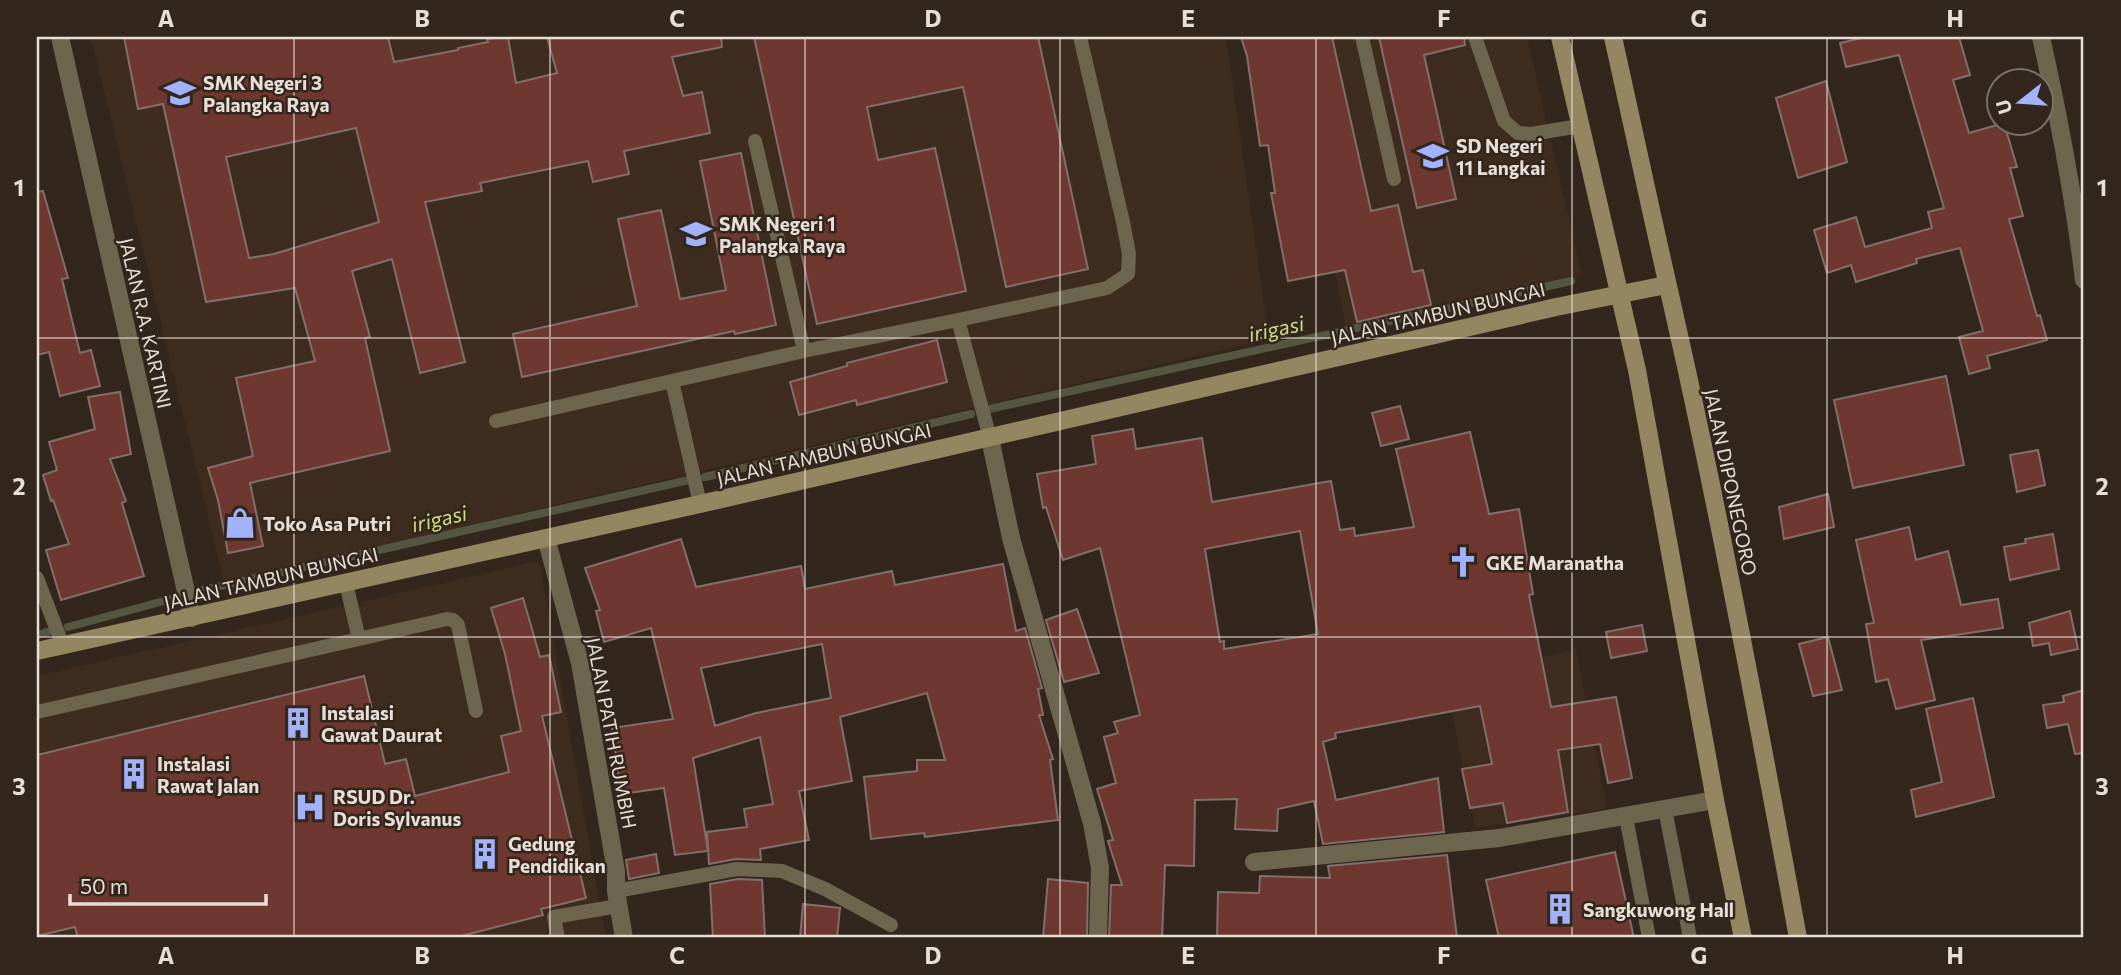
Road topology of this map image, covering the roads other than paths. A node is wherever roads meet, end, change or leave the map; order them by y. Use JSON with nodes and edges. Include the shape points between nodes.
{"nodes":[{"id":1,"x":60,"y":37,"type":"edge"},
{"id":2,"x":1080,"y":37,"type":"edge"},
{"id":3,"x":1362,"y":37,"type":"edge"},
{"id":4,"x":1475,"y":37,"type":"edge"},
{"id":5,"x":1560,"y":37,"type":"edge"},
{"id":6,"x":1613,"y":37,"type":"edge"},
{"id":7,"x":2041,"y":37,"type":"edge"},
{"id":8,"x":1580,"y":126,"type":"junction"},
{"id":9,"x":755,"y":141,"type":"dead end"},
{"id":10,"x":1394,"y":179,"type":"dead end"},
{"id":11,"x":2084,"y":280,"type":"edge"},
{"id":12,"x":1666,"y":285,"type":"junction"},
{"id":13,"x":1620,"y":295,"type":"junction"},
{"id":14,"x":958,"y":320,"type":"junction"},
{"id":15,"x":804,"y":351,"type":"junction"},
{"id":16,"x":672,"y":381,"type":"junction"},
{"id":17,"x":496,"y":421,"type":"dead end"},
{"id":18,"x":990,"y":438,"type":"junction"},
{"id":19,"x":700,"y":504,"type":"junction"},
{"id":20,"x":546,"y":538,"type":"junction"},
{"id":21,"x":37,"y":578,"type":"edge"},
{"id":22,"x":346,"y":583,"type":"junction"},
{"id":23,"x":191,"y":618,"type":"junction"},
{"id":24,"x":359,"y":639,"type":"junction"},
{"id":25,"x":63,"y":646,"type":"junction"},
{"id":26,"x":37,"y":651,"type":"edge"},
{"id":27,"x":477,"y":711,"type":"dead end"},
{"id":28,"x":37,"y":712,"type":"edge"},
{"id":29,"x":1714,"y":800,"type":"junction"},
{"id":30,"x":1665,"y":809,"type":"junction"},
{"id":31,"x":1626,"y":817,"type":"junction"},
{"id":32,"x":1254,"y":862,"type":"dead end"},
{"id":33,"x":617,"y":898,"type":"junction"},
{"id":34,"x":891,"y":925,"type":"dead end"},
{"id":35,"x":558,"y":938,"type":"edge"},
{"id":36,"x":624,"y":938,"type":"edge"},
{"id":37,"x":1098,"y":938,"type":"edge"},
{"id":38,"x":1649,"y":938,"type":"edge"},
{"id":39,"x":1690,"y":938,"type":"edge"},
{"id":40,"x":1743,"y":938,"type":"edge"},
{"id":41,"x":1798,"y":938,"type":"edge"}],
"edges":[{"from":1,"to":23,"type":"street","name":"JALAN R.A. KARTINI"},
{"from":2,"to":14,"type":"lane","via":[[1123,222],[1128,274],[1107,288]]},
{"from":3,"to":10,"type":"lane"},
{"from":4,"to":8,"type":"lane","via":[[1504,121],[1518,133]]},
{"from":5,"to":8,"type":"main road"},
{"from":6,"to":12,"type":"main road","name":"JALAN DIPONEGORO"},
{"from":7,"to":11,"type":"street","via":[[2063,135]]},
{"from":8,"to":13,"type":"main road"},
{"from":9,"to":15,"type":"lane"},
{"from":12,"to":13,"type":"main road","name":"JALAN TAMBUN BUNGAI"},
{"from":12,"to":41,"type":"main road","name":"JALAN DIPONEGORO","via":[[1754,698]]},
{"from":13,"to":18,"type":"main road","name":"JALAN TAMBUN BUNGAI"},
{"from":13,"to":29,"type":"main road"},
{"from":14,"to":15,"type":"lane"},
{"from":14,"to":18,"type":"lane"},
{"from":15,"to":16,"type":"lane"},
{"from":16,"to":17,"type":"lane"},
{"from":16,"to":19,"type":"lane"},
{"from":18,"to":19,"type":"main road","name":"JALAN TAMBUN BUNGAI"},
{"from":18,"to":37,"type":"street","via":[[1011,538],[1091,823],[1100,868]]},
{"from":19,"to":20,"type":"main road","name":"JALAN TAMBUN BUNGAI"},
{"from":20,"to":22,"type":"main road","name":"JALAN TAMBUN BUNGAI"},
{"from":20,"to":33,"type":"street","name":"JALAN PATIH RUMBIH","via":[[580,663]]},
{"from":21,"to":25,"type":"lane"},
{"from":22,"to":23,"type":"main road","name":"JALAN TAMBUN BUNGAI"},
{"from":22,"to":24,"type":"lane"},
{"from":23,"to":25,"type":"main road","name":"JALAN TAMBUN BUNGAI"},
{"from":24,"to":27,"type":"lane","via":[[453,620],[458,625]]},
{"from":24,"to":28,"type":"lane"},
{"from":25,"to":26,"type":"main road","name":"JALAN TAMBUN BUNGAI"},
{"from":29,"to":30,"type":"street"},
{"from":29,"to":40,"type":"main road"},
{"from":30,"to":31,"type":"street"},
{"from":30,"to":39,"type":"lane"},
{"from":31,"to":32,"type":"street","via":[[1499,838]]},
{"from":31,"to":38,"type":"lane"},
{"from":33,"to":34,"type":"lane","via":[[737,869],[782,871]]},
{"from":33,"to":35,"type":"lane","via":[[554,917]]},
{"from":33,"to":36,"type":"street","name":"JALAN PATIH RUMBIH"}]}
